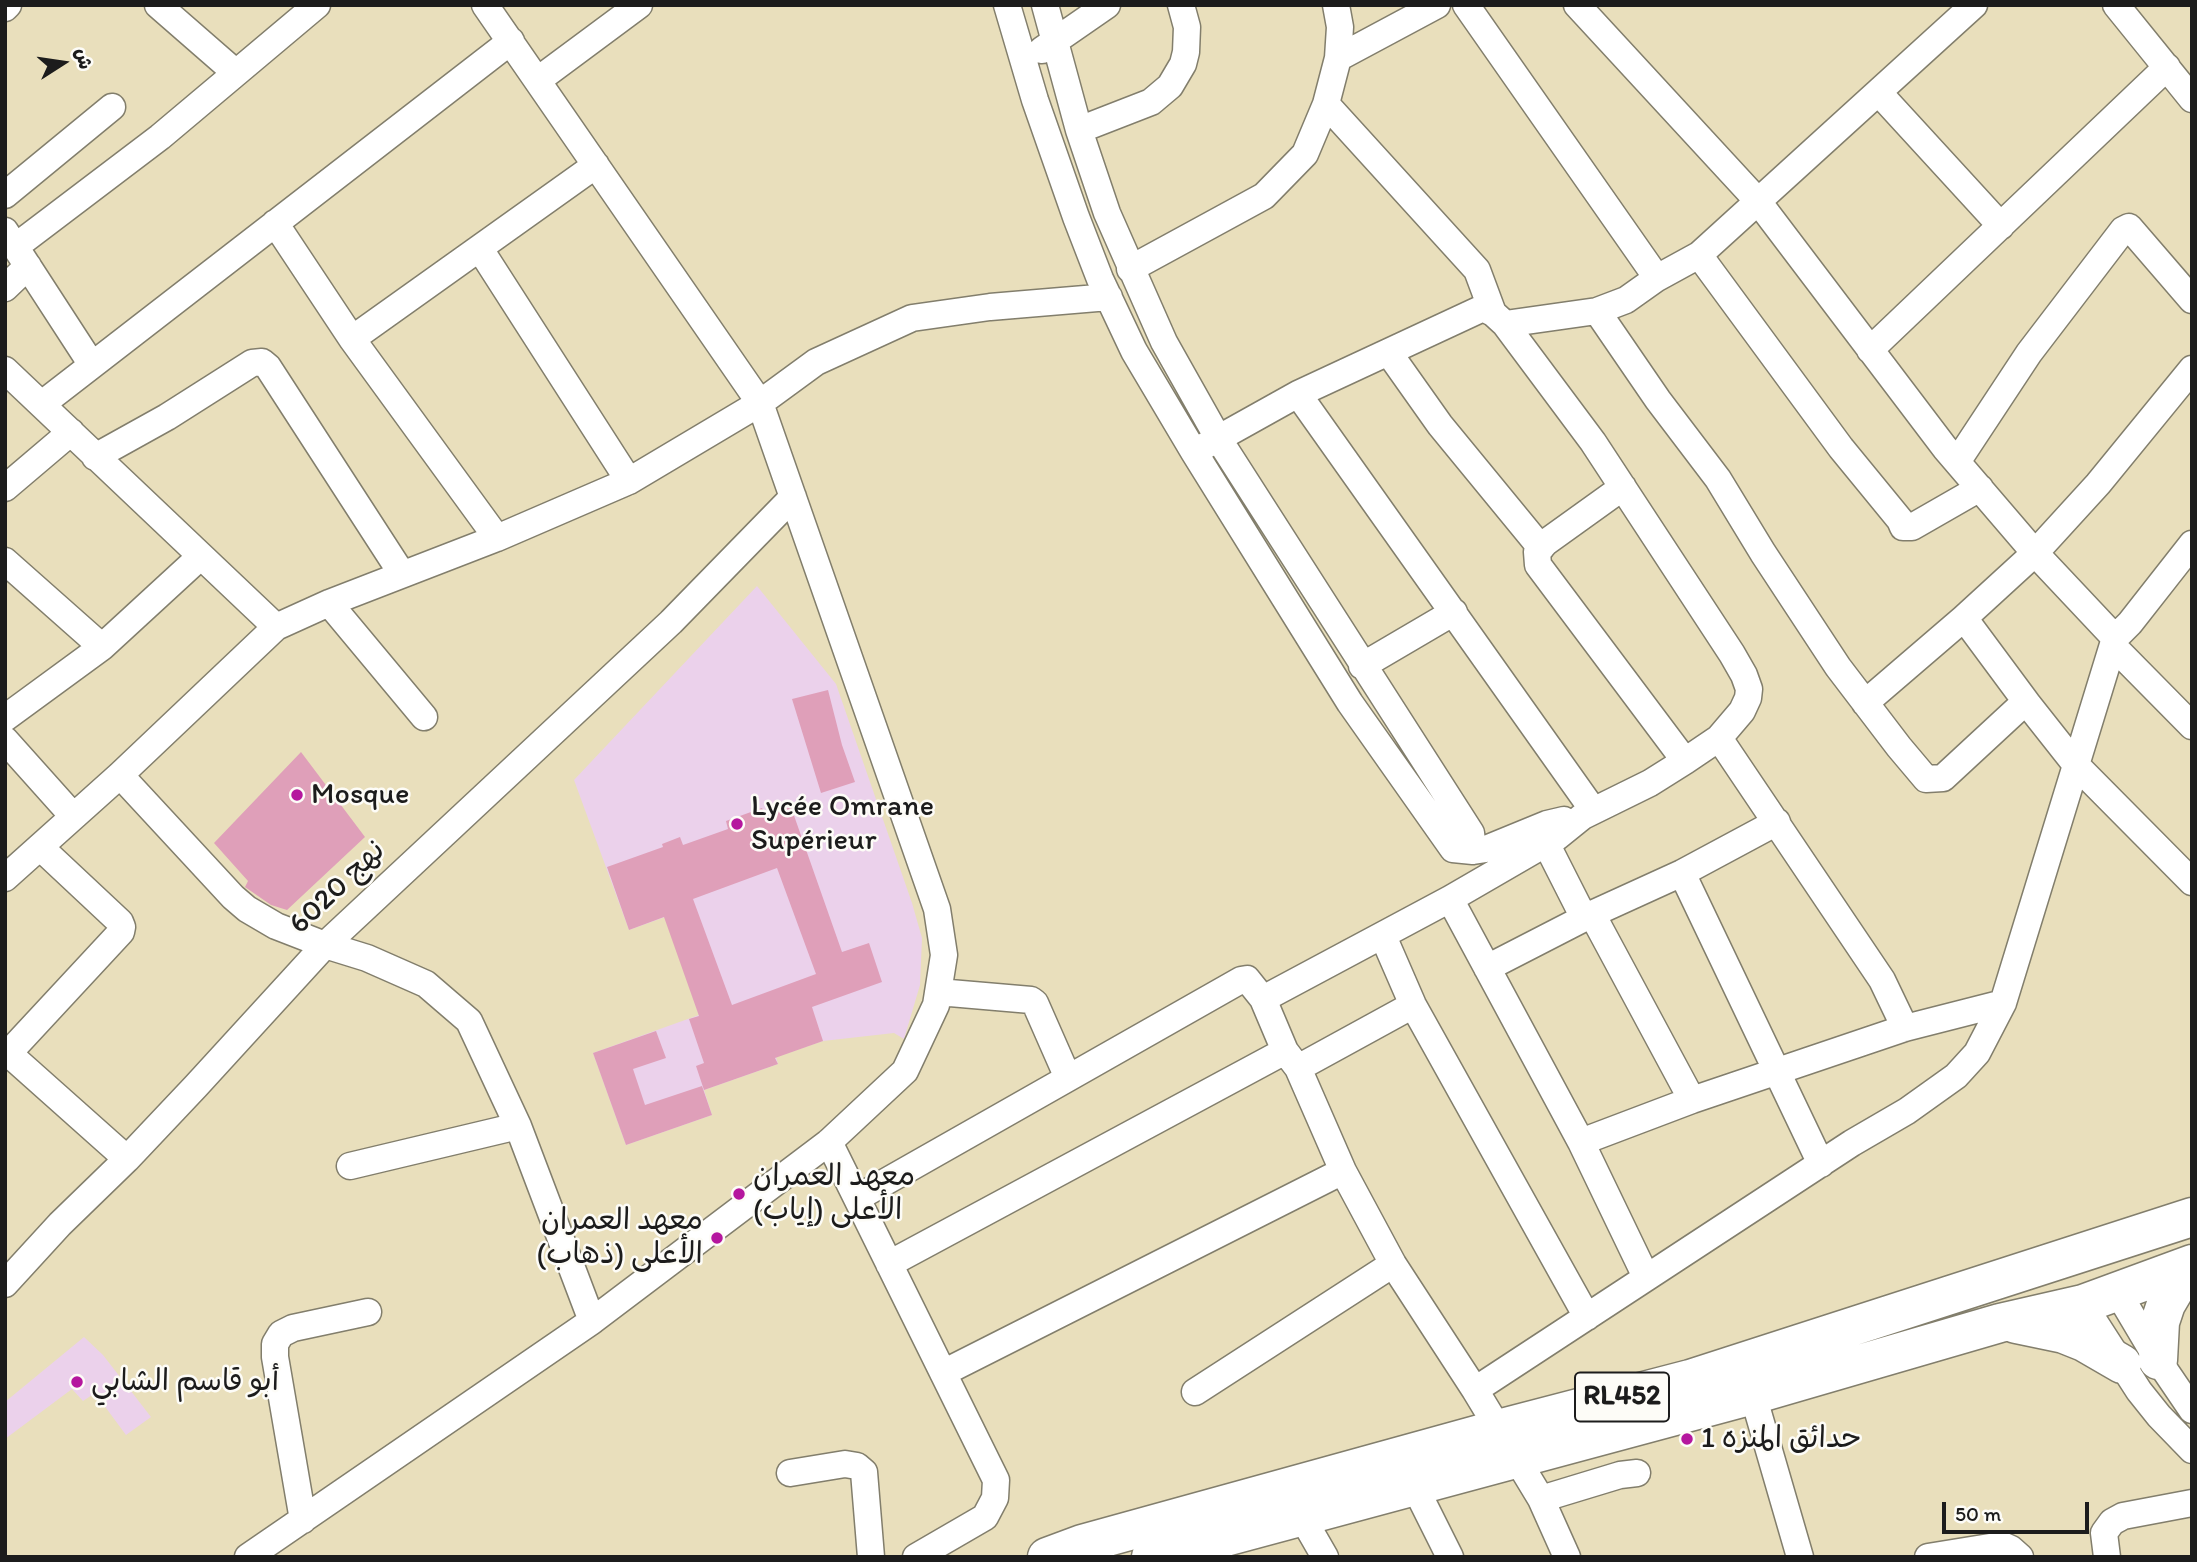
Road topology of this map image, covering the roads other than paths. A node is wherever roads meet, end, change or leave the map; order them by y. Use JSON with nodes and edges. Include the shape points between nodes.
{"nodes":[{"id":1,"x":158,"y":5,"type":"edge"},
{"id":2,"x":317,"y":5,"type":"edge"},
{"id":3,"x":485,"y":5,"type":"edge"},
{"id":4,"x":639,"y":5,"type":"edge"},
{"id":5,"x":1007,"y":5,"type":"edge"},
{"id":6,"x":1107,"y":5,"type":"edge"},
{"id":7,"x":1181,"y":5,"type":"edge"},
{"id":8,"x":1336,"y":5,"type":"edge"},
{"id":9,"x":1437,"y":5,"type":"edge"},
{"id":10,"x":1466,"y":5,"type":"edge"},
{"id":11,"x":1577,"y":5,"type":"edge"},
{"id":12,"x":1974,"y":5,"type":"edge"},
{"id":13,"x":2116,"y":5,"type":"edge"},
{"id":14,"x":1049,"y":7,"type":"edge"},
{"id":15,"x":1014,"y":31,"type":"junction"},
{"id":16,"x":511,"y":41,"type":"junction"},
{"id":17,"x":1054,"y":41,"type":"junction"},
{"id":18,"x":1338,"y":58,"type":"junction"},
{"id":19,"x":1024,"y":64,"type":"junction"},
{"id":20,"x":2167,"y":67,"type":"junction"},
{"id":21,"x":236,"y":73,"type":"junction"},
{"id":22,"x":538,"y":80,"type":"junction"},
{"id":23,"x":1879,"y":93,"type":"junction"},
{"id":24,"x":2192,"y":99,"type":"edge"},
{"id":25,"x":1326,"y":104,"type":"junction"},
{"id":26,"x":111,"y":107,"type":"dead end"},
{"id":27,"x":1079,"y":130,"type":"junction"},
{"id":28,"x":596,"y":165,"type":"junction"},
{"id":29,"x":5,"y":195,"type":"edge"},
{"id":30,"x":1757,"y":200,"type":"junction"},
{"id":31,"x":275,"y":223,"type":"junction"},
{"id":32,"x":2001,"y":226,"type":"junction"},
{"id":33,"x":16,"y":248,"type":"edge"},
{"id":34,"x":480,"y":248,"type":"junction"},
{"id":35,"x":1699,"y":255,"type":"junction"},
{"id":36,"x":1130,"y":270,"type":"junction"},
{"id":37,"x":1657,"y":278,"type":"junction"},
{"id":38,"x":5,"y":288,"type":"edge"},
{"id":39,"x":1109,"y":298,"type":"junction"},
{"id":40,"x":2192,"y":300,"type":"edge"},
{"id":41,"x":1597,"y":311,"type":"junction"},
{"id":42,"x":1499,"y":319,"type":"junction"},
{"id":43,"x":352,"y":339,"type":"junction"},
{"id":44,"x":1870,"y":350,"type":"junction"},
{"id":45,"x":1389,"y":353,"type":"junction"},
{"id":46,"x":92,"y":365,"type":"junction"},
{"id":47,"x":2192,"y":369,"type":"edge"},
{"id":48,"x":5,"y":370,"type":"edge"},
{"id":49,"x":1298,"y":394,"type":"junction"},
{"id":50,"x":760,"y":403,"type":"junction"},
{"id":51,"x":41,"y":404,"type":"junction"},
{"id":52,"x":71,"y":432,"type":"junction"},
{"id":53,"x":1218,"y":438,"type":"junction"},
{"id":54,"x":1195,"y":453,"type":"junction"},
{"id":55,"x":94,"y":457,"type":"junction"},
{"id":56,"x":1957,"y":461,"type":"junction"},
{"id":57,"x":629,"y":481,"type":"junction"},
{"id":58,"x":1623,"y":487,"type":"junction"},
{"id":59,"x":5,"y":488,"type":"edge"},
{"id":60,"x":1980,"y":488,"type":"junction"},
{"id":61,"x":793,"y":497,"type":"junction"},
{"id":62,"x":497,"y":538,"type":"junction"},
{"id":63,"x":2192,"y":544,"type":"edge"},
{"id":64,"x":1541,"y":548,"type":"junction"},
{"id":65,"x":2035,"y":553,"type":"junction"},
{"id":66,"x":201,"y":556,"type":"junction"},
{"id":67,"x":5,"y":561,"type":"edge"},
{"id":68,"x":402,"y":574,"type":"junction"},
{"id":69,"x":329,"y":603,"type":"junction"},
{"id":70,"x":1454,"y":612,"type":"junction"},
{"id":71,"x":1964,"y":618,"type":"junction"},
{"id":72,"x":275,"y":627,"type":"junction"},
{"id":73,"x":2114,"y":642,"type":"junction"},
{"id":74,"x":102,"y":647,"type":"junction"},
{"id":75,"x":1362,"y":666,"type":"junction"},
{"id":76,"x":1865,"y":703,"type":"junction"},
{"id":77,"x":2027,"y":703,"type":"junction"},
{"id":78,"x":8,"y":710,"type":"edge"},
{"id":79,"x":424,"y":717,"type":"dead end"},
{"id":80,"x":2192,"y":726,"type":"edge"},
{"id":81,"x":1718,"y":737,"type":"junction"},
{"id":82,"x":5,"y":740,"type":"edge"},
{"id":83,"x":1685,"y":761,"type":"junction"},
{"id":84,"x":2076,"y":765,"type":"junction"},
{"id":85,"x":120,"y":775,"type":"junction"},
{"id":86,"x":1588,"y":813,"type":"junction"},
{"id":87,"x":73,"y":816,"type":"junction"},
{"id":88,"x":1777,"y":822,"type":"junction"},
{"id":89,"x":1546,"y":843,"type":"junction"},
{"id":90,"x":41,"y":848,"type":"junction"},
{"id":91,"x":1473,"y":851,"type":"junction"},
{"id":92,"x":1682,"y":873,"type":"junction"},
{"id":93,"x":5,"y":878,"type":"edge"},
{"id":94,"x":2192,"y":882,"type":"edge"},
{"id":95,"x":1450,"y":899,"type":"junction"},
{"id":96,"x":1588,"y":916,"type":"junction"},
{"id":97,"x":1382,"y":936,"type":"junction"},
{"id":98,"x":325,"y":946,"type":"junction"},
{"id":99,"x":1488,"y":968,"type":"junction"},
{"id":100,"x":939,"y":992,"type":"junction"},
{"id":101,"x":1263,"y":999,"type":"junction"},
{"id":102,"x":2003,"y":1003,"type":"junction"},
{"id":103,"x":1413,"y":1006,"type":"junction"},
{"id":104,"x":1905,"y":1028,"type":"junction"},
{"id":105,"x":7,"y":1055,"type":"edge"},
{"id":106,"x":1291,"y":1060,"type":"junction"},
{"id":107,"x":1778,"y":1071,"type":"junction"},
{"id":108,"x":1068,"y":1078,"type":"junction"},
{"id":109,"x":1692,"y":1100,"type":"junction"},
{"id":110,"x":518,"y":1126,"type":"junction"},
{"id":111,"x":830,"y":1142,"type":"junction"},
{"id":112,"x":1581,"y":1142,"type":"junction"},
{"id":113,"x":127,"y":1159,"type":"junction"},
{"id":114,"x":1821,"y":1164,"type":"junction"},
{"id":115,"x":350,"y":1166,"type":"dead end"},
{"id":116,"x":1343,"y":1171,"type":"junction"},
{"id":117,"x":857,"y":1198,"type":"junction"},
{"id":118,"x":2179,"y":1221,"type":"edge"},
{"id":119,"x":889,"y":1264,"type":"junction"},
{"id":120,"x":1393,"y":1264,"type":"junction"},
{"id":121,"x":2192,"y":1266,"type":"edge"},
{"id":122,"x":1646,"y":1277,"type":"junction"},
{"id":123,"x":2094,"y":1281,"type":"junction"},
{"id":124,"x":5,"y":1284,"type":"edge"},
{"id":125,"x":368,"y":1312,"type":"dead end"},
{"id":126,"x":1587,"y":1317,"type":"junction"},
{"id":127,"x":592,"y":1321,"type":"junction"},
{"id":128,"x":2000,"y":1323,"type":"junction"},
{"id":129,"x":2140,"y":1362,"type":"junction"},
{"id":130,"x":943,"y":1373,"type":"junction"},
{"id":131,"x":1475,"y":1390,"type":"junction"},
{"id":132,"x":1195,"y":1392,"type":"dead end"},
{"id":133,"x":1753,"y":1395,"type":"junction"},
{"id":134,"x":2192,"y":1410,"type":"edge"},
{"id":135,"x":1506,"y":1443,"type":"junction"},
{"id":136,"x":2192,"y":1450,"type":"edge"},
{"id":137,"x":790,"y":1473,"type":"dead end"},
{"id":138,"x":1637,"y":1473,"type":"dead end"},
{"id":139,"x":1414,"y":1485,"type":"junction"},
{"id":140,"x":1541,"y":1499,"type":"junction"},
{"id":141,"x":2192,"y":1503,"type":"edge"},
{"id":142,"x":1302,"y":1517,"type":"junction"},
{"id":143,"x":303,"y":1520,"type":"junction"},
{"id":144,"x":248,"y":1557,"type":"edge"},
{"id":145,"x":871,"y":1557,"type":"edge"},
{"id":146,"x":916,"y":1557,"type":"edge"},
{"id":147,"x":1046,"y":1557,"type":"edge"},
{"id":148,"x":1151,"y":1557,"type":"edge"},
{"id":149,"x":1325,"y":1557,"type":"edge"},
{"id":150,"x":1450,"y":1557,"type":"edge"},
{"id":151,"x":1567,"y":1557,"type":"edge"},
{"id":152,"x":1800,"y":1557,"type":"edge"},
{"id":153,"x":1928,"y":1557,"type":"edge"},
{"id":154,"x":2020,"y":1557,"type":"edge"},
{"id":155,"x":2108,"y":1557,"type":"edge"}],
"edges":[{"from":1,"to":21,"type":"street"},
{"from":2,"to":21,"type":"street"},
{"from":3,"to":16,"type":"street"},
{"from":4,"to":22,"type":"street"},
{"from":5,"to":15,"type":"street"},
{"from":6,"to":17,"type":"street"},
{"from":7,"to":27,"type":"street","via":[[1187,27],[1186,52],[1170,86],[1151,102]]},
{"from":8,"to":18,"type":"street"},
{"from":9,"to":18,"type":"street"},
{"from":10,"to":37,"type":"street"},
{"from":11,"to":30,"type":"street"},
{"from":12,"to":23,"type":"street"},
{"from":13,"to":20,"type":"street"},
{"from":14,"to":15,"type":"street"},
{"from":14,"to":17,"type":"street"},
{"from":15,"to":19,"type":"street"},
{"from":16,"to":22,"type":"street"},
{"from":16,"to":31,"type":"street"},
{"from":17,"to":19,"type":"street"},
{"from":17,"to":27,"type":"street"},
{"from":18,"to":25,"type":"street"},
{"from":19,"to":39,"type":"street"},
{"from":20,"to":24,"type":"street"},
{"from":20,"to":32,"type":"street"},
{"from":21,"to":33,"type":"street"},
{"from":22,"to":28,"type":"street"},
{"from":23,"to":30,"type":"street"},
{"from":23,"to":32,"type":"street"},
{"from":25,"to":36,"type":"street","via":[[1305,154],[1264,196]]},
{"from":25,"to":42,"type":"street","via":[[1477,270]]},
{"from":26,"to":29,"type":"street"},
{"from":27,"to":36,"type":"street"},
{"from":28,"to":34,"type":"street"},
{"from":28,"to":50,"type":"street"},
{"from":30,"to":35,"type":"street"},
{"from":30,"to":44,"type":"street"},
{"from":31,"to":43,"type":"street"},
{"from":31,"to":46,"type":"street"},
{"from":32,"to":44,"type":"street"},
{"from":33,"to":38,"type":"street"},
{"from":33,"to":46,"type":"street"},
{"from":34,"to":43,"type":"street"},
{"from":34,"to":57,"type":"street"},
{"from":35,"to":37,"type":"street"},
{"from":35,"to":60,"type":"street","via":[[1903,527],[1912,527]]},
{"from":36,"to":53,"type":"street"},
{"from":37,"to":41,"type":"street","via":[[1626,300]]},
{"from":39,"to":50,"type":"street","via":[[912,318],[816,362]]},
{"from":39,"to":54,"type":"street","via":[[1134,351]]},
{"from":40,"to":56,"type":"street","via":[[2129,227],[2123,230],[2029,353]]},
{"from":41,"to":42,"type":"street"},
{"from":41,"to":76,"type":"street","via":[[1718,479]]},
{"from":42,"to":45,"type":"street","via":[[1483,308]]},
{"from":42,"to":58,"type":"street"},
{"from":43,"to":62,"type":"street"},
{"from":44,"to":56,"type":"street"},
{"from":45,"to":49,"type":"street"},
{"from":45,"to":64,"type":"street","via":[[1440,425]]},
{"from":46,"to":51,"type":"street"},
{"from":47,"to":65,"type":"street"},
{"from":48,"to":51,"type":"street"},
{"from":49,"to":53,"type":"street"},
{"from":49,"to":70,"type":"street"},
{"from":50,"to":57,"type":"street"},
{"from":50,"to":61,"type":"street"},
{"from":51,"to":52,"type":"street"},
{"from":52,"to":55,"type":"street"},
{"from":52,"to":59,"type":"street"},
{"from":53,"to":54,"type":"street"},
{"from":53,"to":75,"type":"street"},
{"from":54,"to":91,"type":"street","via":[[1350,703],[1423,809],[1453,849]]},
{"from":55,"to":66,"type":"street"},
{"from":55,"to":68,"type":"street","via":[[252,363],[262,362]]},
{"from":56,"to":60,"type":"street"},
{"from":57,"to":62,"type":"street"},
{"from":58,"to":64,"type":"street"},
{"from":58,"to":81,"type":"street","via":[[1744,675],[1748,698]]},
{"from":60,"to":65,"type":"street"},
{"from":61,"to":98,"type":"street","name":"نهج 6020","via":[[671,622]]},
{"from":61,"to":100,"type":"street","via":[[937,909],[944,955]]},
{"from":62,"to":68,"type":"street"},
{"from":63,"to":73,"type":"street"},
{"from":64,"to":83,"type":"street","via":[[1536,552],[1538,565]]},
{"from":65,"to":71,"type":"street"},
{"from":65,"to":73,"type":"street"},
{"from":66,"to":72,"type":"street"},
{"from":66,"to":74,"type":"street"},
{"from":67,"to":74,"type":"street"},
{"from":68,"to":69,"type":"street"},
{"from":69,"to":72,"type":"street"},
{"from":69,"to":79,"type":"street"},
{"from":70,"to":75,"type":"street"},
{"from":70,"to":86,"type":"street"},
{"from":71,"to":76,"type":"street"},
{"from":71,"to":77,"type":"street"},
{"from":72,"to":85,"type":"street"},
{"from":73,"to":80,"type":"street"},
{"from":73,"to":84,"type":"street"},
{"from":74,"to":78,"type":"street"},
{"from":75,"to":91,"type":"street","via":[[1471,833]]},
{"from":76,"to":77,"type":"street","via":[[1926,779],[1943,778]]},
{"from":77,"to":84,"type":"street"},
{"from":81,"to":83,"type":"street"},
{"from":81,"to":88,"type":"street"},
{"from":82,"to":87,"type":"street"},
{"from":83,"to":86,"type":"street"},
{"from":84,"to":94,"type":"street"},
{"from":84,"to":102,"type":"street"},
{"from":85,"to":87,"type":"street"},
{"from":85,"to":98,"type":"street","via":[[233,897],[276,926]]},
{"from":86,"to":89,"type":"street"},
{"from":86,"to":91,"type":"street"},
{"from":87,"to":90,"type":"street"},
{"from":88,"to":92,"type":"street"},
{"from":88,"to":104,"type":"street","via":[[1882,980]]},
{"from":89,"to":95,"type":"street"},
{"from":89,"to":96,"type":"street"},
{"from":90,"to":93,"type":"street"},
{"from":90,"to":105,"type":"street","via":[[122,927]]},
{"from":92,"to":96,"type":"street"},
{"from":92,"to":107,"type":"street"},
{"from":95,"to":97,"type":"street"},
{"from":95,"to":99,"type":"street"},
{"from":96,"to":99,"type":"street"},
{"from":96,"to":109,"type":"street"},
{"from":97,"to":101,"type":"street"},
{"from":97,"to":103,"type":"street"},
{"from":98,"to":110,"type":"street","via":[[367,958],[426,984],[469,1021]]},
{"from":98,"to":113,"type":"street","name":"نهج 6020"},
{"from":99,"to":112,"type":"street"},
{"from":100,"to":108,"type":"street","via":[[1031,1000]]},
{"from":100,"to":111,"type":"street","via":[[905,1072]]},
{"from":101,"to":106,"type":"street"},
{"from":101,"to":108,"type":"street","via":[[1244,978]]},
{"from":102,"to":104,"type":"street"},
{"from":102,"to":114,"type":"street","via":[[1977,1053],[1956,1076]]},
{"from":103,"to":106,"type":"street"},
{"from":103,"to":126,"type":"street"},
{"from":104,"to":107,"type":"street"},
{"from":105,"to":113,"type":"street"},
{"from":106,"to":116,"type":"street"},
{"from":106,"to":119,"type":"street"},
{"from":107,"to":109,"type":"street"},
{"from":107,"to":114,"type":"street"},
{"from":108,"to":117,"type":"street"},
{"from":109,"to":112,"type":"street"},
{"from":110,"to":115,"type":"street"},
{"from":110,"to":127,"type":"street"},
{"from":111,"to":117,"type":"street"},
{"from":111,"to":127,"type":"street"},
{"from":112,"to":122,"type":"street"},
{"from":113,"to":124,"type":"street","name":"نهج 6020"},
{"from":114,"to":122,"type":"street"},
{"from":116,"to":120,"type":"street"},
{"from":116,"to":130,"type":"street"},
{"from":117,"to":119,"type":"street"},
{"from":118,"to":123,"type":"highway","number":"RL452"},
{"from":119,"to":130,"type":"street"},
{"from":120,"to":131,"type":"street"},
{"from":120,"to":132,"type":"street"},
{"from":121,"to":123,"type":"highway","number":"RL452"},
{"from":121,"to":129,"type":"highway","via":[[2166,1304]]},
{"from":122,"to":126,"type":"street"},
{"from":123,"to":128,"type":"highway","number":"RL452"},
{"from":123,"to":129,"type":"street"},
{"from":123,"to":129,"type":"street"},
{"from":123,"to":135,"type":"highway","number":"RL452","via":[[1690,1379]]},
{"from":125,"to":143,"type":"street","via":[[293,1328],[275,1344]]},
{"from":126,"to":131,"type":"street"},
{"from":127,"to":143,"type":"street"},
{"from":128,"to":129,"type":"highway","via":[[2043,1328]]},
{"from":128,"to":133,"type":"highway","number":"RL452"},
{"from":129,"to":134,"type":"street"},
{"from":129,"to":136,"type":"street","via":[[2159,1416]]},
{"from":130,"to":146,"type":"street","via":[[996,1480],[995,1498],[985,1517]]},
{"from":131,"to":135,"type":"street"},
{"from":133,"to":135,"type":"highway","number":"RL452"},
{"from":133,"to":152,"type":"street"},
{"from":135,"to":139,"type":"highway","number":"RL452"},
{"from":135,"to":140,"type":"street"},
{"from":135,"to":147,"type":"highway","number":"RL452","via":[[1082,1544]]},
{"from":137,"to":145,"type":"street","via":[[845,1464],[864,1472]]},
{"from":138,"to":140,"type":"street"},
{"from":139,"to":142,"type":"highway","number":"RL452"},
{"from":139,"to":150,"type":"street"},
{"from":140,"to":151,"type":"street"},
{"from":141,"to":155,"type":"street","via":[[2112,1522],[2104,1533]]},
{"from":142,"to":148,"type":"highway","number":"RL452"},
{"from":142,"to":149,"type":"street"},
{"from":143,"to":144,"type":"street"},
{"from":153,"to":154,"type":"street","via":[[2002,1545]]}]}
